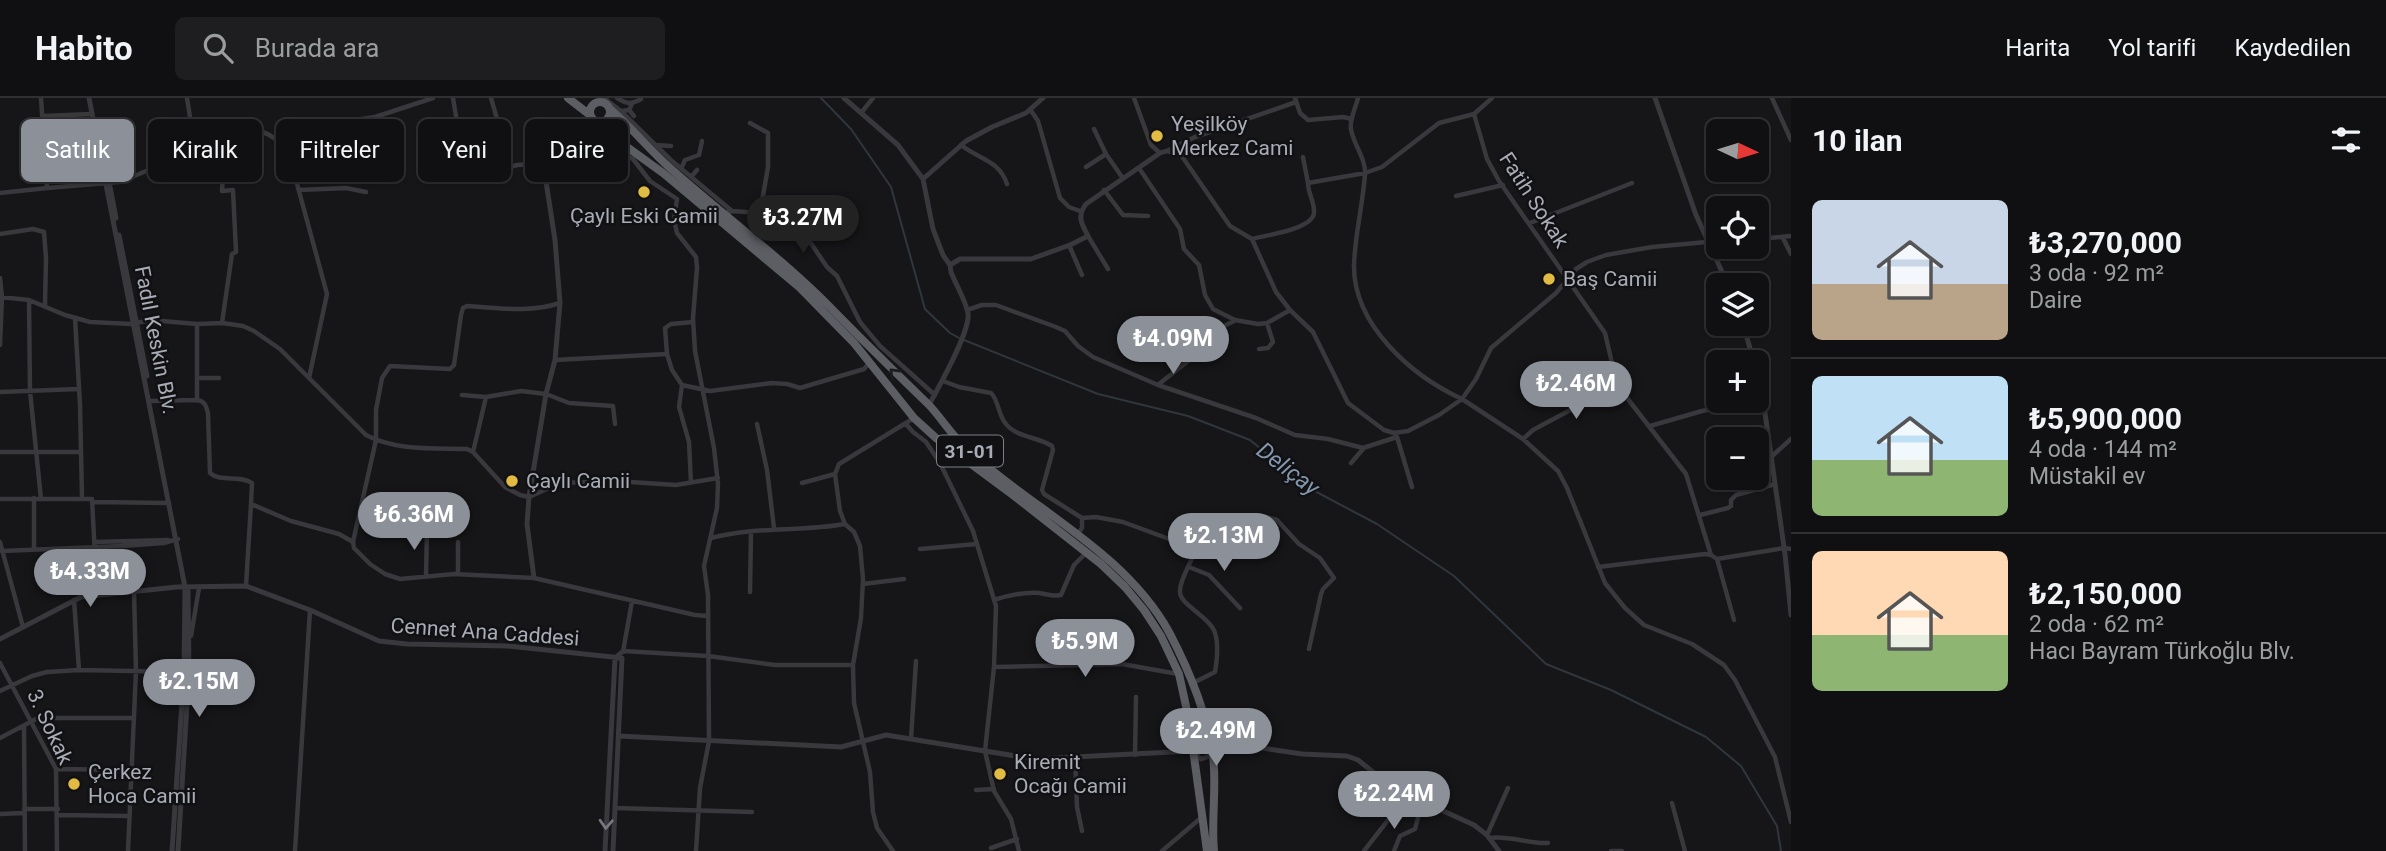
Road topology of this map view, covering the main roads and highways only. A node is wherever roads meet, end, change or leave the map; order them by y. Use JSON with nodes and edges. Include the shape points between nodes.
{"nodes":[{"id":1,"x":568,"y":98,"type":"edge"},
{"id":2,"x":604,"y":102,"type":"edge"},
{"id":3,"x":595,"y":119,"type":"edge"},
{"id":4,"x":596,"y":119,"type":"edge"},
{"id":5,"x":602,"y":119,"type":"edge"},
{"id":6,"x":628,"y":148,"type":"edge"},
{"id":7,"x":929,"y":406,"type":"junction"},
{"id":8,"x":912,"y":420,"type":"junction"},
{"id":9,"x":1207,"y":851,"type":"edge"},
{"id":10,"x":1214,"y":851,"type":"edge"}],
"edges":[{"from":1,"to":3,"type":"highway","number":"31-01"},
{"from":2,"to":4,"type":"highway","via":[[591,107]]},
{"from":2,"to":5,"type":"highway","via":[[609,118]]},
{"from":7,"to":2,"type":"highway","number":"31-01","one_way":true,"via":[[803,281],[729,212],[671,168]]},
{"from":6,"to":8,"type":"highway","number":"31-01","via":[[799,287],[870,362]]},
{"from":7,"to":8,"type":"highway"},
{"from":7,"to":8,"type":"highway"},
{"from":7,"to":10,"type":"highway","number":"31-01","via":[[962,444],[1130,581],[1168,630],[1193,683],[1213,755]]},
{"from":8,"to":9,"type":"highway","number":"31-01","via":[[1087,553],[1144,610],[1179,674]]}]}
